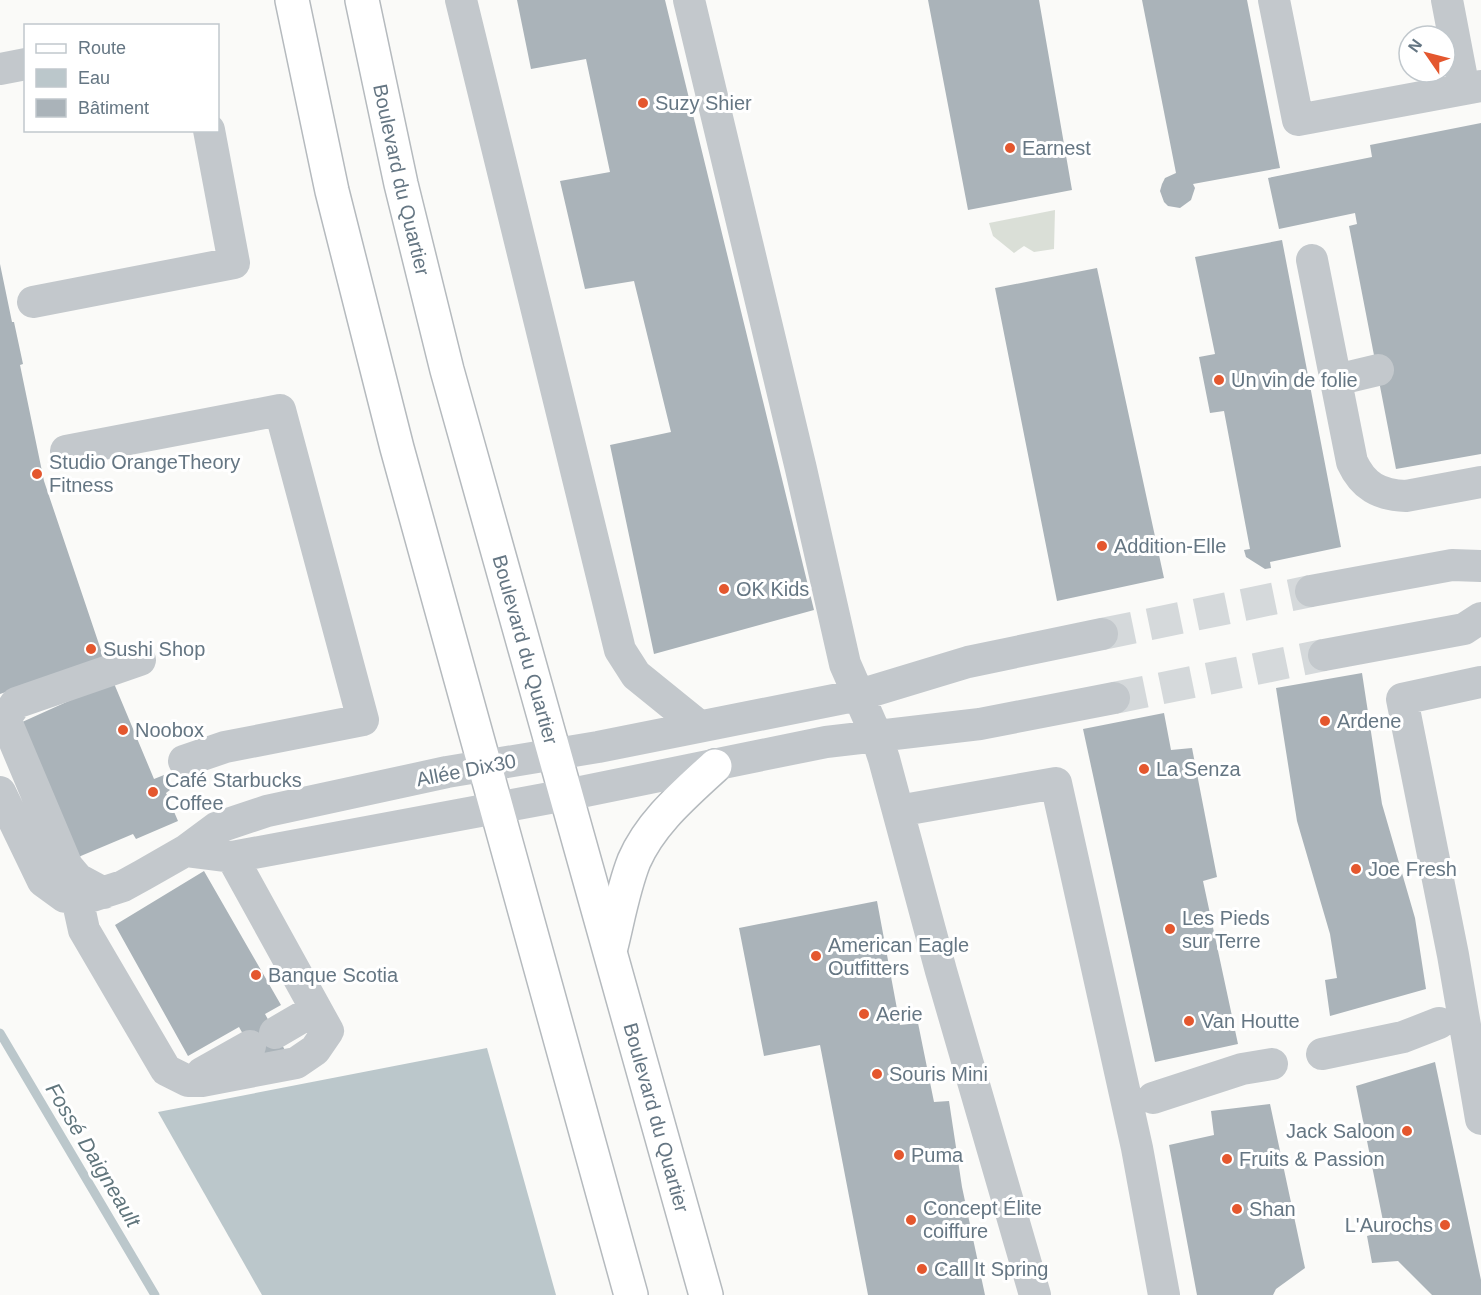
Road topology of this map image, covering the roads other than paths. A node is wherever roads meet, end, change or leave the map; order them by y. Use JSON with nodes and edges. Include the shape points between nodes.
{"nodes":[{"id":1,"x":292,"y":0,"type":"edge"},
{"id":2,"x":362,"y":0,"type":"edge"},
{"id":3,"x":461,"y":0,"type":"edge"},
{"id":4,"x":689,"y":0,"type":"edge"},
{"id":5,"x":1274,"y":0,"type":"edge"},
{"id":6,"x":1447,"y":0,"type":"edge"},
{"id":7,"x":24,"y":64,"type":"edge"},
{"id":8,"x":0,"y":69,"type":"edge"},
{"id":9,"x":1473,"y":88,"type":"edge"},
{"id":10,"x":209,"y":132,"type":"edge"},
{"id":11,"x":1312,"y":260,"type":"dead end"},
{"id":12,"x":33,"y":302,"type":"dead end"},
{"id":13,"x":1378,"y":370,"type":"dead end"},
{"id":14,"x":1336,"y":380,"type":"junction"},
{"id":15,"x":66,"y":451,"type":"dead end"},
{"id":16,"x":1481,"y":482,"type":"edge"},
{"id":17,"x":1481,"y":566,"type":"edge"},
{"id":18,"x":1311,"y":591,"type":"tunnel mouth"},
{"id":19,"x":1481,"y":618,"type":"edge"},
{"id":20,"x":1102,"y":634,"type":"tunnel mouth"},
{"id":21,"x":1324,"y":655,"type":"tunnel mouth"},
{"id":22,"x":140,"y":660,"type":"dead end"},
{"id":23,"x":1481,"y":682,"type":"edge"},
{"id":24,"x":859,"y":695,"type":"junction"},
{"id":25,"x":1114,"y":698,"type":"tunnel mouth"},
{"id":26,"x":699,"y":726,"type":"junction"},
{"id":27,"x":876,"y":735,"type":"junction"},
{"id":28,"x":554,"y":754,"type":"junction"},
{"id":29,"x":184,"y":761,"type":"dead end"},
{"id":30,"x":485,"y":765,"type":"junction"},
{"id":31,"x":715,"y":766,"type":"junction"},
{"id":32,"x":0,"y":792,"type":"edge"},
{"id":33,"x":566,"y":795,"type":"junction"},
{"id":34,"x":497,"y":808,"type":"junction"},
{"id":35,"x":898,"y":811,"type":"junction"},
{"id":36,"x":185,"y":851,"type":"junction"},
{"id":37,"x":232,"y":857,"type":"junction"},
{"id":38,"x":90,"y":896,"type":"junction"},
{"id":39,"x":610,"y":952,"type":"junction"},
{"id":40,"x":316,"y":1009,"type":"junction"},
{"id":41,"x":1439,"y":1023,"type":"dead end"},
{"id":42,"x":1322,"y":1054,"type":"dead end"},
{"id":43,"x":1272,"y":1064,"type":"dead end"},
{"id":44,"x":188,"y":1081,"type":"junction"},
{"id":45,"x":1153,"y":1098,"type":"dead end"},
{"id":46,"x":1481,"y":1119,"type":"edge"},
{"id":47,"x":631,"y":1295,"type":"edge"},
{"id":48,"x":706,"y":1295,"type":"edge"},
{"id":49,"x":1035,"y":1295,"type":"edge"},
{"id":50,"x":1164,"y":1295,"type":"edge"}],
"edges":[{"from":1,"to":30,"type":"main road","via":[[335,202],[397,448]]},
{"from":2,"to":28,"type":"main road","name":"Boulevard du Quartier","via":[[422,273]]},
{"from":3,"to":26,"type":"street","via":[[620,650],[636,675]]},
{"from":4,"to":24,"type":"street","via":[[845,664]]},
{"from":5,"to":9,"type":"street","via":[[1298,120]]},
{"from":6,"to":9,"type":"street"},
{"from":7,"to":8,"type":"street"},
{"from":10,"to":12,"type":"street","via":[[234,263]]},
{"from":11,"to":14,"type":"street"},
{"from":13,"to":14,"type":"street"},
{"from":14,"to":16,"type":"street","via":[[1352,462],[1358,476],[1374,490],[1406,496]]},
{"from":15,"to":29,"type":"street","via":[[280,410],[363,720],[225,747]]},
{"from":17,"to":18,"type":"street","via":[[1452,565]]},
{"from":19,"to":21,"type":"street","via":[[1464,629]]},
{"from":20,"to":24,"type":"street","name":"Allée Dix30","via":[[968,662]]},
{"from":22,"to":38,"type":"street","via":[[16,703],[5,719],[67,866]]},
{"from":23,"to":46,"type":"street","via":[[1402,699]]},
{"from":24,"to":26,"type":"street","name":"Allée Dix30"},
{"from":24,"to":27,"type":"street"},
{"from":25,"to":27,"type":"street","via":[[980,724]]},
{"from":26,"to":28,"type":"street","name":"Allée Dix30"},
{"from":27,"to":31,"type":"street"},
{"from":27,"to":35,"type":"street"},
{"from":28,"to":30,"type":"street","name":"Allée Dix30"},
{"from":28,"to":33,"type":"main road","name":"Boulevard du Quartier"},
{"from":30,"to":34,"type":"main road"},
{"from":30,"to":36,"type":"street","name":"Allée Dix30","via":[[267,811],[216,828]]},
{"from":31,"to":33,"type":"street"},
{"from":31,"to":39,"type":"main road","via":[[667,812],[645,842],[628,879]]},
{"from":32,"to":38,"type":"street","via":[[44,881],[65,897]]},
{"from":33,"to":34,"type":"street"},
{"from":33,"to":39,"type":"main road","name":"Boulevard du Quartier"},
{"from":34,"to":37,"type":"street"},
{"from":34,"to":47,"type":"main road"},
{"from":35,"to":49,"type":"street"},
{"from":35,"to":50,"type":"street","via":[[1056,783],[1133,1127]]},
{"from":36,"to":37,"type":"street"},
{"from":36,"to":38,"type":"street","name":"Allée Dix30","via":[[123,886]]},
{"from":37,"to":40,"type":"street"},
{"from":38,"to":44,"type":"street","via":[[84,930],[161,1065]]},
{"from":39,"to":48,"type":"main road","name":"Boulevard du Quartier"},
{"from":40,"to":44,"type":"street"},
{"from":40,"to":44,"type":"street","via":[[328,1031],[306,1058],[263,1071]]},
{"from":41,"to":42,"type":"street","via":[[1403,1037]]},
{"from":43,"to":45,"type":"street","via":[[1242,1069]]}]}
